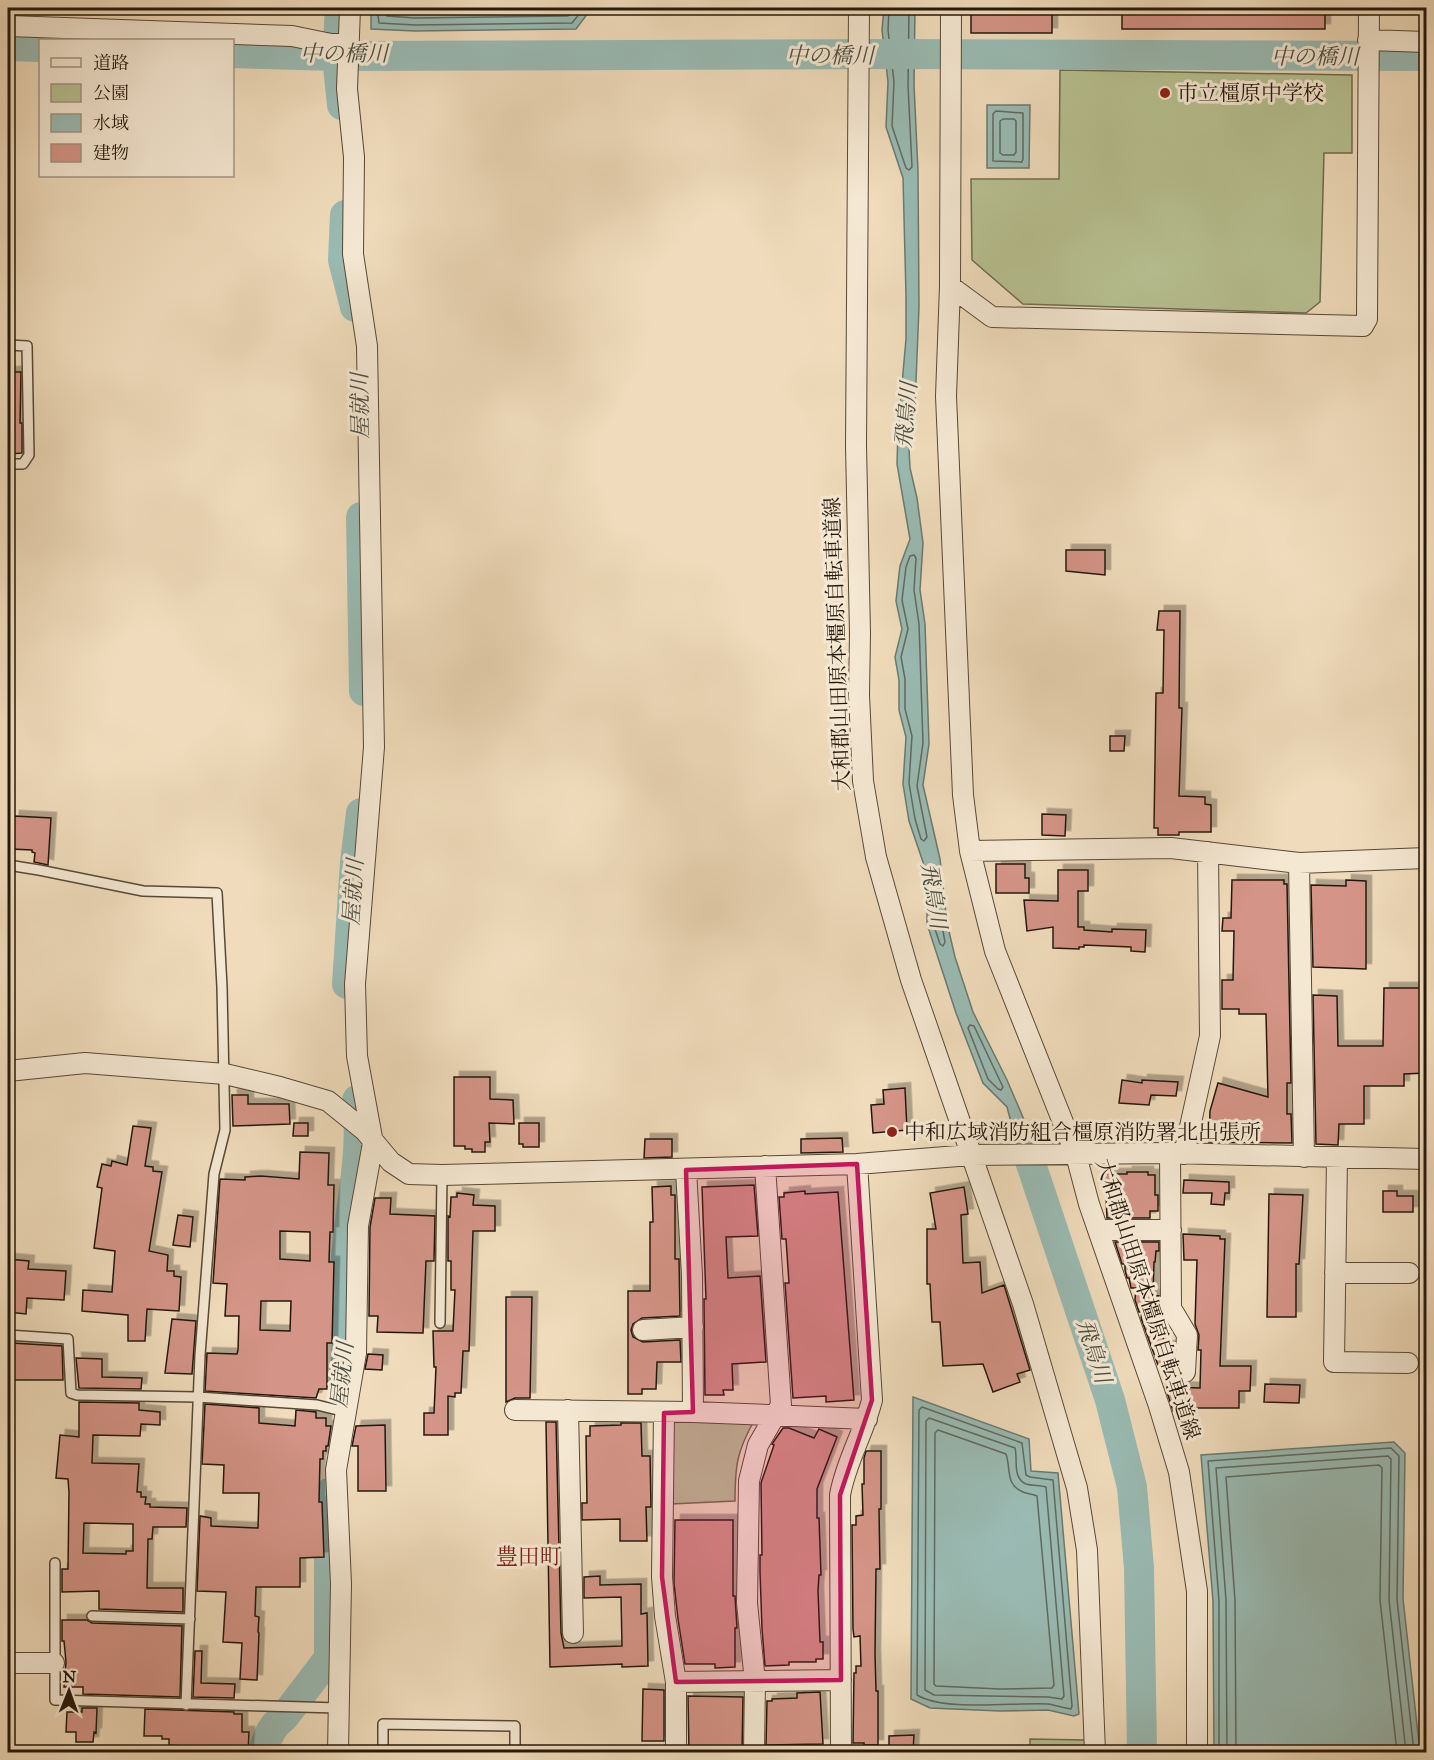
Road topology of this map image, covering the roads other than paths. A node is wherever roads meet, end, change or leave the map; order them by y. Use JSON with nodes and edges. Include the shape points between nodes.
{"nodes":[{"id":1,"x":350,"y":8,"type":"edge"},
{"id":2,"x":859,"y":8,"type":"edge"},
{"id":3,"x":951,"y":8,"type":"edge"},
{"id":4,"x":1369,"y":8,"type":"edge"},
{"id":5,"x":8,"y":26,"type":"edge"},
{"id":6,"x":1368,"y":40,"type":"junction"},
{"id":7,"x":1426,"y":42,"type":"edge"},
{"id":8,"x":340,"y":44,"type":"junction"},
{"id":9,"x":950,"y":286,"type":"junction"},
{"id":10,"x":8,"y":345,"type":"edge"},
{"id":11,"x":8,"y":464,"type":"edge"},
{"id":12,"x":970,"y":851,"type":"junction"},
{"id":13,"x":1208,"y":852,"type":"junction"},
{"id":14,"x":1426,"y":858,"type":"edge"},
{"id":15,"x":1299,"y":863,"type":"junction"},
{"id":16,"x":8,"y":866,"type":"edge"},
{"id":17,"x":8,"y":1071,"type":"edge"},
{"id":18,"x":225,"y":1074,"type":"junction"},
{"id":19,"x":365,"y":1133,"type":"junction"},
{"id":20,"x":1177,"y":1154,"type":"junction"},
{"id":21,"x":975,"y":1155,"type":"junction"},
{"id":22,"x":1069,"y":1155,"type":"junction"},
{"id":23,"x":1304,"y":1157,"type":"junction"},
{"id":24,"x":1337,"y":1157,"type":"junction"},
{"id":25,"x":1426,"y":1159,"type":"edge"},
{"id":26,"x":857,"y":1164,"type":"junction"},
{"id":27,"x":765,"y":1166,"type":"junction"},
{"id":28,"x":686,"y":1170,"type":"junction"},
{"id":29,"x":441,"y":1175,"type":"junction"},
{"id":30,"x":1106,"y":1230,"type":"dead end"},
{"id":31,"x":1171,"y":1230,"type":"junction"},
{"id":32,"x":1335,"y":1273,"type":"junction"},
{"id":33,"x":1409,"y":1273,"type":"dead end"},
{"id":34,"x":440,"y":1323,"type":"dead end"},
{"id":35,"x":693,"y":1327,"type":"junction"},
{"id":36,"x":643,"y":1330,"type":"dead end"},
{"id":37,"x":8,"y":1335,"type":"edge"},
{"id":38,"x":1408,"y":1363,"type":"dead end"},
{"id":39,"x":1185,"y":1372,"type":"dead end"},
{"id":40,"x":198,"y":1397,"type":"junction"},
{"id":41,"x":340,"y":1410,"type":"junction"},
{"id":42,"x":515,"y":1410,"type":"dead end"},
{"id":43,"x":568,"y":1410,"type":"junction"},
{"id":44,"x":693,"y":1412,"type":"junction"},
{"id":45,"x":664,"y":1413,"type":"junction"},
{"id":46,"x":774,"y":1416,"type":"junction"},
{"id":47,"x":867,"y":1419,"type":"junction"},
{"id":48,"x":55,"y":1563,"type":"dead end"},
{"id":49,"x":92,"y":1616,"type":"dead end"},
{"id":50,"x":190,"y":1619,"type":"junction"},
{"id":51,"x":573,"y":1633,"type":"dead end"},
{"id":52,"x":8,"y":1663,"type":"edge"},
{"id":53,"x":54,"y":1663,"type":"junction"},
{"id":54,"x":841,"y":1680,"type":"junction"},
{"id":55,"x":676,"y":1682,"type":"junction"},
{"id":56,"x":755,"y":1682,"type":"junction"},
{"id":57,"x":186,"y":1705,"type":"junction"},
{"id":58,"x":338,"y":1708,"type":"junction"},
{"id":59,"x":338,"y":1752,"type":"edge"},
{"id":60,"x":383,"y":1752,"type":"edge"},
{"id":61,"x":515,"y":1752,"type":"edge"},
{"id":62,"x":676,"y":1752,"type":"edge"},
{"id":63,"x":754,"y":1752,"type":"edge"},
{"id":64,"x":842,"y":1752,"type":"edge"},
{"id":65,"x":1095,"y":1752,"type":"edge"},
{"id":66,"x":1197,"y":1752,"type":"edge"}],
"edges":[{"from":1,"to":8,"type":"street"},
{"from":2,"to":21,"type":"street","name":"大和郡山田原本橿原自転車道線","via":[[856,446],[863,780],[876,857],[911,980]]},
{"from":3,"to":9,"type":"street"},
{"from":4,"to":6,"type":"street"},
{"from":5,"to":8,"type":"street","via":[[292,36]]},
{"from":6,"to":7,"type":"street"},
{"from":6,"to":9,"type":"street","via":[[1367,320],[1363,326],[992,317]]},
{"from":8,"to":19,"type":"street","via":[[354,157],[353,254],[368,346],[374,747],[355,984]]},
{"from":9,"to":12,"type":"street","via":[[948,471],[963,795]]},
{"from":10,"to":11,"type":"lane","via":[[27,346],[29,455],[23,464]]},
{"from":12,"to":13,"type":"street","via":[[1171,848]]},
{"from":12,"to":22,"type":"street","via":[[995,951]]},
{"from":13,"to":15,"type":"street"},
{"from":13,"to":20,"type":"street","via":[[1210,1036]]},
{"from":14,"to":15,"type":"street"},
{"from":15,"to":23,"type":"street"},
{"from":16,"to":18,"type":"lane","via":[[143,891],[217,893]]},
{"from":17,"to":18,"type":"street","via":[[85,1063]]},
{"from":18,"to":19,"type":"street","via":[[328,1101]]},
{"from":18,"to":40,"type":"lane","via":[[225,1130],[214,1174]]},
{"from":19,"to":29,"type":"street","via":[[391,1162],[409,1174]]},
{"from":19,"to":41,"type":"street","via":[[358,1226],[356,1353]]},
{"from":20,"to":22,"type":"street"},
{"from":20,"to":23,"type":"street"},
{"from":20,"to":31,"type":"street"},
{"from":21,"to":22,"type":"street","name":"大和郡山田原本橿原自転車道線"},
{"from":21,"to":26,"type":"street"},
{"from":21,"to":65,"type":"street","via":[[1077,1488],[1087,1550]]},
{"from":22,"to":66,"type":"street","name":"大和郡山田原本橿原自転車道線","via":[[1179,1472],[1197,1591]]},
{"from":23,"to":24,"type":"street"},
{"from":24,"to":25,"type":"street"},
{"from":24,"to":32,"type":"street"},
{"from":26,"to":27,"type":"street"},
{"from":26,"to":47,"type":"street","via":[[872,1400]]},
{"from":27,"to":28,"type":"street"},
{"from":27,"to":46,"type":"street","via":[[780,1405]]},
{"from":28,"to":29,"type":"street"},
{"from":28,"to":35,"type":"street"},
{"from":29,"to":34,"type":"lane"},
{"from":30,"to":31,"type":"street"},
{"from":31,"to":39,"type":"street","via":[[1171,1308],[1187,1335]]},
{"from":32,"to":33,"type":"street"},
{"from":32,"to":38,"type":"street","via":[[1334,1362]]},
{"from":35,"to":36,"type":"street"},
{"from":35,"to":44,"type":"street"},
{"from":37,"to":40,"type":"lane","via":[[68,1339],[71,1393],[77,1395]]},
{"from":40,"to":41,"type":"lane"},
{"from":40,"to":50,"type":"lane"},
{"from":41,"to":58,"type":"street","via":[[336,1470],[341,1584]]},
{"from":42,"to":43,"type":"street"},
{"from":43,"to":45,"type":"street"},
{"from":43,"to":51,"type":"street"},
{"from":44,"to":45,"type":"street"},
{"from":44,"to":46,"type":"street"},
{"from":45,"to":55,"type":"street","via":[[663,1577]]},
{"from":46,"to":47,"type":"street"},
{"from":46,"to":56,"type":"street","via":[[758,1445],[749,1481],[747,1603]]},
{"from":47,"to":54,"type":"street","via":[[852,1452],[840,1495]]},
{"from":48,"to":53,"type":"lane"},
{"from":49,"to":50,"type":"lane"},
{"from":50,"to":57,"type":"lane"},
{"from":52,"to":53,"type":"street"},
{"from":53,"to":57,"type":"lane","via":[[55,1700]]},
{"from":54,"to":56,"type":"street"},
{"from":54,"to":64,"type":"street"},
{"from":55,"to":56,"type":"street"},
{"from":55,"to":62,"type":"street"},
{"from":56,"to":63,"type":"street"},
{"from":57,"to":58,"type":"lane"},
{"from":58,"to":59,"type":"street"},
{"from":60,"to":61,"type":"lane","via":[[383,1724],[515,1726]]}]}
